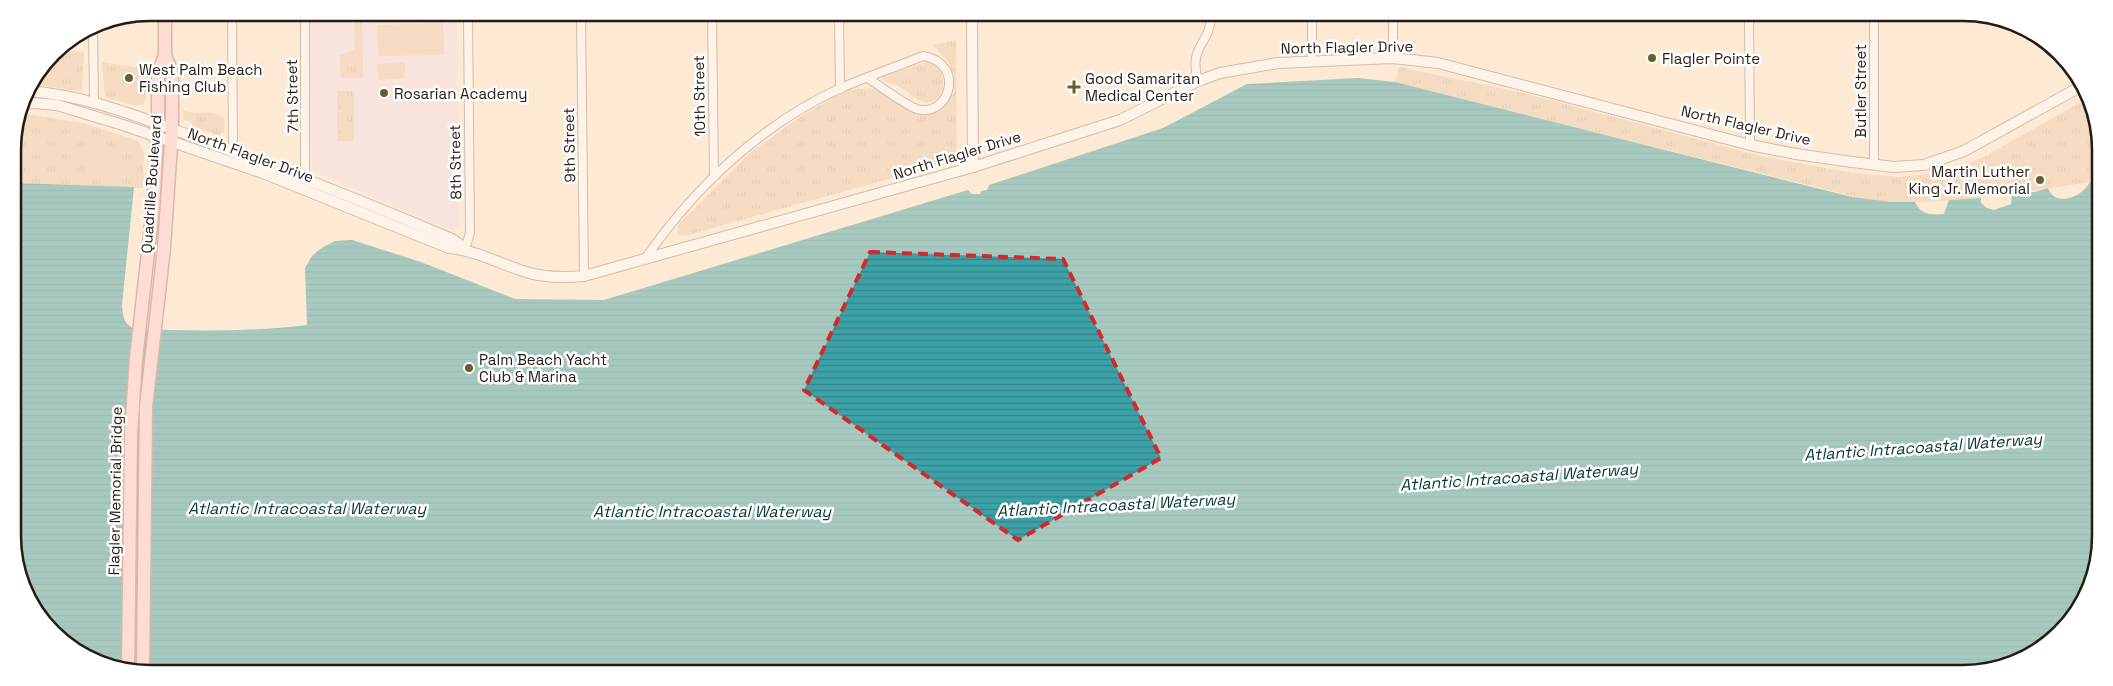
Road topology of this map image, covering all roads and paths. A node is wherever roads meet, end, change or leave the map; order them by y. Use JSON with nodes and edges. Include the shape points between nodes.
{"nodes":[{"id":1,"x":1210,"y":21,"type":"edge"},
{"id":2,"x":1312,"y":21,"type":"edge"},
{"id":3,"x":1393,"y":21,"type":"edge"},
{"id":4,"x":1749,"y":21,"type":"edge"},
{"id":5,"x":1874,"y":21,"type":"edge"},
{"id":6,"x":165,"y":22,"type":"edge"},
{"id":7,"x":232,"y":22,"type":"edge"},
{"id":8,"x":305,"y":22,"type":"edge"},
{"id":9,"x":468,"y":22,"type":"edge"},
{"id":10,"x":581,"y":22,"type":"edge"},
{"id":11,"x":712,"y":22,"type":"edge"},
{"id":12,"x":839,"y":22,"type":"edge"},
{"id":13,"x":972,"y":22,"type":"edge"},
{"id":14,"x":93,"y":35,"type":"edge"},
{"id":15,"x":165,"y":55,"type":"junction"},
{"id":16,"x":1393,"y":58,"type":"junction"},
{"id":17,"x":1312,"y":62,"type":"junction"},
{"id":18,"x":868,"y":78,"type":"junction"},
{"id":19,"x":1198,"y":81,"type":"junction"},
{"id":20,"x":840,"y":89,"type":"junction"},
{"id":21,"x":2076,"y":89,"type":"edge"},
{"id":22,"x":35,"y":92,"type":"edge"},
{"id":23,"x":94,"y":102,"type":"junction"},
{"id":24,"x":30,"y":103,"type":"edge"},
{"id":25,"x":158,"y":124,"type":"junction"},
{"id":26,"x":172,"y":135,"type":"junction"},
{"id":27,"x":157,"y":137,"type":"junction"},
{"id":28,"x":1750,"y":145,"type":"junction"},
{"id":29,"x":234,"y":151,"type":"junction"},
{"id":30,"x":1874,"y":165,"type":"junction"},
{"id":31,"x":973,"y":167,"type":"junction"},
{"id":32,"x":714,"y":177,"type":"junction"},
{"id":33,"x":305,"y":179,"type":"junction"},
{"id":34,"x":465,"y":249,"type":"junction"},
{"id":35,"x":645,"y":260,"type":"junction"},
{"id":36,"x":584,"y":276,"type":"junction"},
{"id":37,"x":142,"y":314,"type":"joint"},
{"id":38,"x":156,"y":316,"type":"joint"},
{"id":39,"x":128,"y":663,"type":"edge"},
{"id":40,"x":143,"y":665,"type":"edge"}],
"edges":[{"from":1,"to":19,"type":"street","via":[[1194,61]]},
{"from":2,"to":17,"type":"street"},
{"from":3,"to":16,"type":"street"},
{"from":4,"to":28,"type":"street"},
{"from":5,"to":30,"type":"street","name":"Butler Street"},
{"from":6,"to":15,"type":"main road"},
{"from":7,"to":29,"type":"street"},
{"from":8,"to":33,"type":"street","name":"7th Street"},
{"from":9,"to":34,"type":"street","name":"8th Street","via":[[470,233]]},
{"from":10,"to":36,"type":"street","name":"9th Street"},
{"from":11,"to":32,"type":"street","name":"10th Street"},
{"from":12,"to":20,"type":"street"},
{"from":13,"to":31,"type":"street"},
{"from":14,"to":23,"type":"street"},
{"from":15,"to":25,"type":"main road","name":"Quadrille Boulevard","via":[[158,73]]},
{"from":15,"to":26,"type":"main road","name":"Quadrille Boulevard","via":[[172,73]]},
{"from":16,"to":17,"type":"street","name":"North Flagler Drive"},
{"from":16,"to":28,"type":"street","name":"North Flagler Drive","via":[[1438,63]]},
{"from":17,"to":19,"type":"street","name":"North Flagler Drive","via":[[1250,67]]},
{"from":18,"to":18,"type":"street","via":[[918,109],[940,103],[949,87],[948,75],[942,65],[922,56]]},
{"from":18,"to":20,"type":"street"},
{"from":19,"to":31,"type":"street","name":"North Flagler Drive","via":[[1120,120]]},
{"from":20,"to":32,"type":"street","via":[[766,133]]},
{"from":21,"to":30,"type":"street","name":"North Flagler Drive","via":[[1946,159],[1912,167]]},
{"from":22,"to":23,"type":"street","name":"North Flagler Drive"},
{"from":23,"to":25,"type":"street","name":"North Flagler Drive"},
{"from":24,"to":27,"type":"street","name":"North Flagler Drive","via":[[57,105]]},
{"from":25,"to":26,"type":"street","name":"North Flagler Drive"},
{"from":25,"to":27,"type":"main road","name":"Quadrille Boulevard"},
{"from":26,"to":27,"type":"street","name":"North Flagler Drive"},
{"from":26,"to":29,"type":"street","name":"North Flagler Drive"},
{"from":26,"to":34,"type":"street","name":"North Flagler Drive","via":[[449,248]]},
{"from":26,"to":38,"type":"main road","name":"Quadrille Boulevard"},
{"from":27,"to":37,"type":"main road","name":"Quadrille Boulevard"},
{"from":28,"to":30,"type":"street","name":"North Flagler Drive"},
{"from":29,"to":33,"type":"street","name":"North Flagler Drive"},
{"from":31,"to":35,"type":"street","name":"North Flagler Drive"},
{"from":32,"to":35,"type":"street","via":[[677,216]]},
{"from":33,"to":34,"type":"street","name":"North Flagler Drive","via":[[452,239]]},
{"from":34,"to":36,"type":"street","name":"North Flagler Drive","via":[[523,272],[546,277]]},
{"from":35,"to":36,"type":"street","name":"North Flagler Drive"},
{"from":37,"to":39,"type":"main road","name":"Flagler Memorial Bridge","via":[[130,440]]},
{"from":38,"to":40,"type":"main road","name":"Flagler Memorial Bridge","via":[[144,454]]}]}
